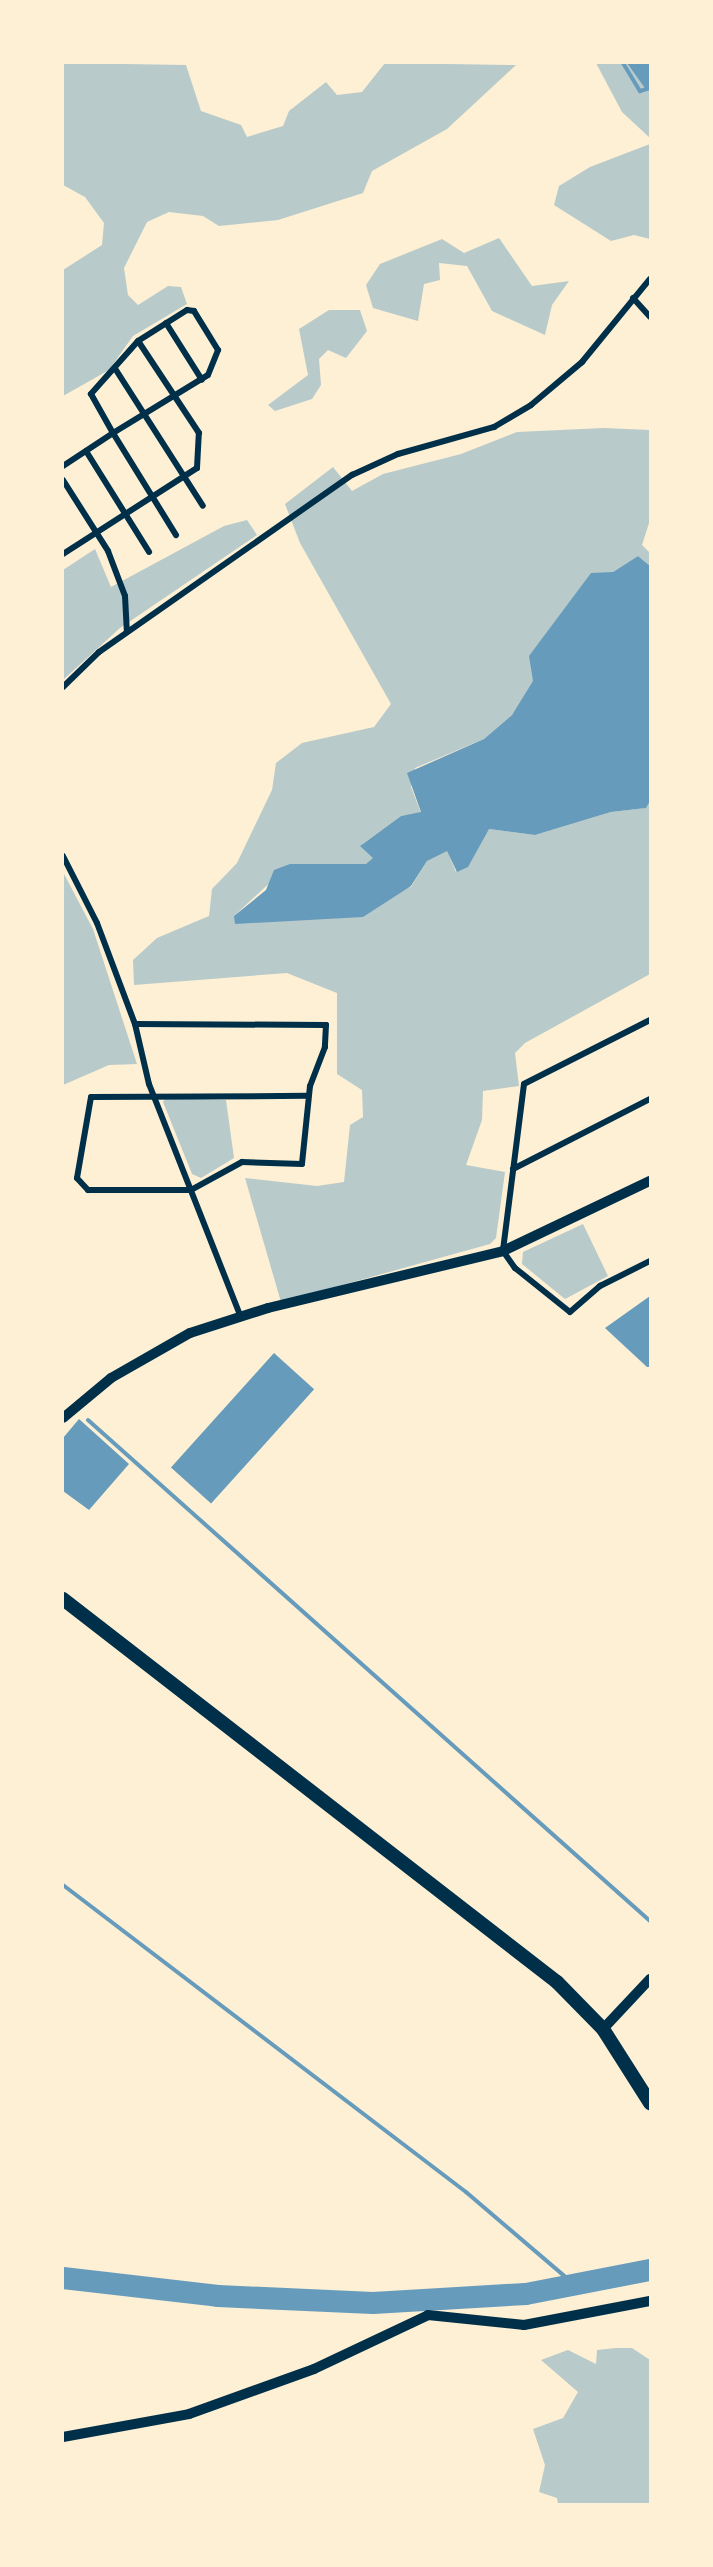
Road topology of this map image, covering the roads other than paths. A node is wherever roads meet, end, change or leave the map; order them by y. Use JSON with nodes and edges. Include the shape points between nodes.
{"nodes":[{"id":1,"x":650,"y":279,"type":"edge"},
{"id":2,"x":633,"y":298,"type":"junction"},
{"id":3,"x":650,"y":317,"type":"edge"},
{"id":4,"x":166,"y":324,"type":"junction"},
{"id":5,"x":138,"y":341,"type":"junction"},
{"id":6,"x":116,"y":370,"type":"junction"},
{"id":7,"x":202,"y":380,"type":"junction"},
{"id":8,"x":174,"y":398,"type":"junction"},
{"id":9,"x":146,"y":415,"type":"junction"},
{"id":10,"x":113,"y":433,"type":"junction"},
{"id":11,"x":86,"y":451,"type":"junction"},
{"id":12,"x":63,"y":466,"type":"edge"},
{"id":13,"x":184,"y":477,"type":"junction"},
{"id":14,"x":63,"y":480,"type":"edge"},
{"id":15,"x":153,"y":497,"type":"junction"},
{"id":16,"x":203,"y":506,"type":"dead end"},
{"id":17,"x":126,"y":514,"type":"junction"},
{"id":18,"x":96,"y":533,"type":"junction"},
{"id":19,"x":176,"y":535,"type":"dead end"},
{"id":20,"x":63,"y":543,"type":"edge"},
{"id":21,"x":65,"y":552,"type":"edge"},
{"id":22,"x":149,"y":552,"type":"dead end"},
{"id":23,"x":127,"y":632,"type":"junction"},
{"id":24,"x":63,"y":687,"type":"edge"},
{"id":25,"x":63,"y":856,"type":"edge"},
{"id":26,"x":650,"y":1020,"type":"edge"},
{"id":27,"x":135,"y":1024,"type":"junction"},
{"id":28,"x":152,"y":1093,"type":"junction"},
{"id":29,"x":308,"y":1096,"type":"junction"},
{"id":30,"x":650,"y":1099,"type":"edge"},
{"id":31,"x":513,"y":1169,"type":"junction"},
{"id":32,"x":650,"y":1181,"type":"edge"},
{"id":33,"x":191,"y":1190,"type":"junction"},
{"id":34,"x":503,"y":1251,"type":"junction"},
{"id":35,"x":650,"y":1261,"type":"edge"},
{"id":36,"x":240,"y":1315,"type":"junction"},
{"id":37,"x":63,"y":1418,"type":"edge"},
{"id":38,"x":63,"y":1599,"type":"edge"},
{"id":39,"x":650,"y":1979,"type":"edge"},
{"id":40,"x":603,"y":2029,"type":"junction"},
{"id":41,"x":650,"y":2103,"type":"edge"},
{"id":42,"x":650,"y":2301,"type":"edge"},
{"id":43,"x":63,"y":2437,"type":"edge"}],
"edges":[{"from":1,"to":2,"type":"street"},
{"from":2,"to":3,"type":"street"},
{"from":2,"to":23,"type":"street","via":[[575,368],[504,423],[398,454],[352,475]]},
{"from":4,"to":5,"type":"street"},
{"from":4,"to":7,"type":"street"},
{"from":4,"to":7,"type":"street","via":[[194,311],[218,350]]},
{"from":5,"to":6,"type":"street"},
{"from":5,"to":8,"type":"street"},
{"from":6,"to":9,"type":"street"},
{"from":6,"to":10,"type":"street","via":[[95,383],[91,394]]},
{"from":7,"to":8,"type":"street"},
{"from":8,"to":9,"type":"street"},
{"from":8,"to":13,"type":"street","via":[[199,433],[197,468]]},
{"from":9,"to":10,"type":"street"},
{"from":9,"to":13,"type":"street"},
{"from":10,"to":11,"type":"street"},
{"from":10,"to":15,"type":"street"},
{"from":11,"to":12,"type":"street"},
{"from":11,"to":17,"type":"street"},
{"from":13,"to":15,"type":"street"},
{"from":13,"to":16,"type":"street"},
{"from":14,"to":18,"type":"street"},
{"from":15,"to":17,"type":"street"},
{"from":15,"to":19,"type":"street"},
{"from":17,"to":18,"type":"street"},
{"from":17,"to":22,"type":"street"},
{"from":18,"to":21,"type":"street"},
{"from":18,"to":23,"type":"street","via":[[125,596]]},
{"from":20,"to":21,"type":"street"},
{"from":23,"to":24,"type":"street"},
{"from":25,"to":27,"type":"street","via":[[98,923]]},
{"from":26,"to":31,"type":"street","via":[[525,1084]]},
{"from":27,"to":28,"type":"street"},
{"from":27,"to":29,"type":"street","via":[[326,1025]]},
{"from":28,"to":29,"type":"street"},
{"from":28,"to":33,"type":"street"},
{"from":28,"to":33,"type":"street","via":[[90,1097],[77,1178],[88,1190]]},
{"from":29,"to":33,"type":"street","via":[[302,1164],[242,1162]]},
{"from":30,"to":31,"type":"street"},
{"from":31,"to":34,"type":"street"},
{"from":32,"to":34,"type":"street"},
{"from":33,"to":36,"type":"street"},
{"from":34,"to":35,"type":"street","via":[[515,1268],[570,1312],[600,1286]]},
{"from":34,"to":36,"type":"street"},
{"from":36,"to":37,"type":"street","via":[[160,1348],[93,1391]]},
{"from":38,"to":40,"type":"highway","via":[[557,1982]]},
{"from":39,"to":40,"type":"street"},
{"from":40,"to":41,"type":"highway"},
{"from":42,"to":43,"type":"street","via":[[524,2325],[428,2315],[314,2369],[189,2414]]}]}
